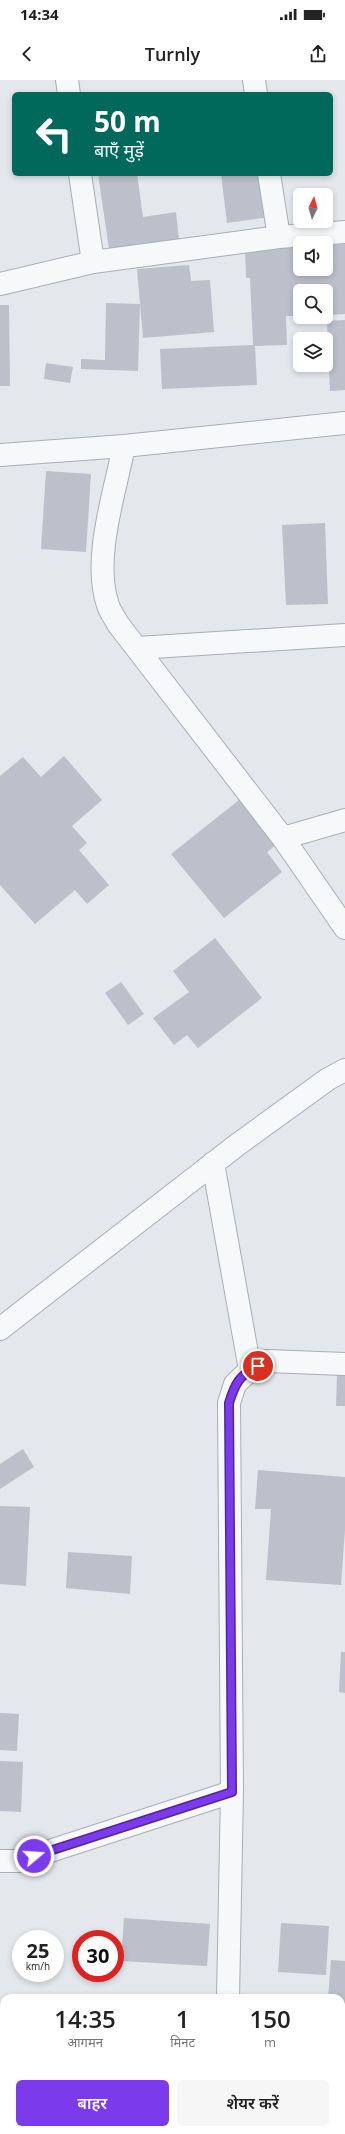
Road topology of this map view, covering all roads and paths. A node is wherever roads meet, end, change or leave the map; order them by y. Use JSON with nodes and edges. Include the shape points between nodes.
{"nodes":[{"id":1,"x":67,"y":80,"type":"edge"},
{"id":2,"x":254,"y":80,"type":"edge"},
{"id":3,"x":69,"y":92,"type":"edge"},
{"id":4,"x":256,"y":92,"type":"edge"},
{"id":5,"x":80,"y":176,"type":"edge"},
{"id":6,"x":269,"y":176,"type":"edge"},
{"id":7,"x":345,"y":232,"type":"edge"},
{"id":8,"x":279,"y":237,"type":"junction"},
{"id":9,"x":93,"y":262,"type":"junction"},
{"id":10,"x":0,"y":284,"type":"edge"},
{"id":11,"x":345,"y":423,"type":"edge"},
{"id":12,"x":124,"y":446,"type":"junction"},
{"id":13,"x":0,"y":455,"type":"edge"},
{"id":14,"x":345,"y":635,"type":"edge"},
{"id":15,"x":137,"y":648,"type":"junction"},
{"id":16,"x":345,"y":820,"type":"edge"},
{"id":17,"x":283,"y":838,"type":"junction"},
{"id":18,"x":345,"y":928,"type":"edge"},
{"id":19,"x":345,"y":1070,"type":"edge"},
{"id":20,"x":214,"y":1163,"type":"junction"},
{"id":21,"x":0,"y":1329,"type":"edge"},
{"id":22,"x":345,"y":1364,"type":"edge"},
{"id":23,"x":250,"y":1370,"type":"junction"},
{"id":24,"x":232,"y":1792,"type":"junction"},
{"id":25,"x":0,"y":1861,"type":"edge"},
{"id":26,"x":228,"y":1994,"type":"edge"}],
"edges":[{"from":1,"to":3,"type":"street"},
{"from":2,"to":4,"type":"street"},
{"from":5,"to":9,"type":"street"},
{"from":6,"to":8,"type":"street"},
{"from":7,"to":8,"type":"street"},
{"from":8,"to":9,"type":"street"},
{"from":9,"to":10,"type":"street"},
{"from":11,"to":12,"type":"street"},
{"from":12,"to":13,"type":"street"},
{"from":12,"to":15,"type":"street","via":[[102,553],[103,576],[108,605],[118,624]]},
{"from":14,"to":15,"type":"street"},
{"from":15,"to":17,"type":"street"},
{"from":16,"to":17,"type":"street"},
{"from":17,"to":18,"type":"street"},
{"from":19,"to":20,"type":"street"},
{"from":20,"to":21,"type":"street"},
{"from":20,"to":23,"type":"street"},
{"from":22,"to":23,"type":"street","via":[[267,1361]]},
{"from":23,"to":24,"type":"street","via":[[235,1384],[229,1403]]},
{"from":24,"to":25,"type":"street","via":[[19,1861]]},
{"from":24,"to":26,"type":"street"}]}
